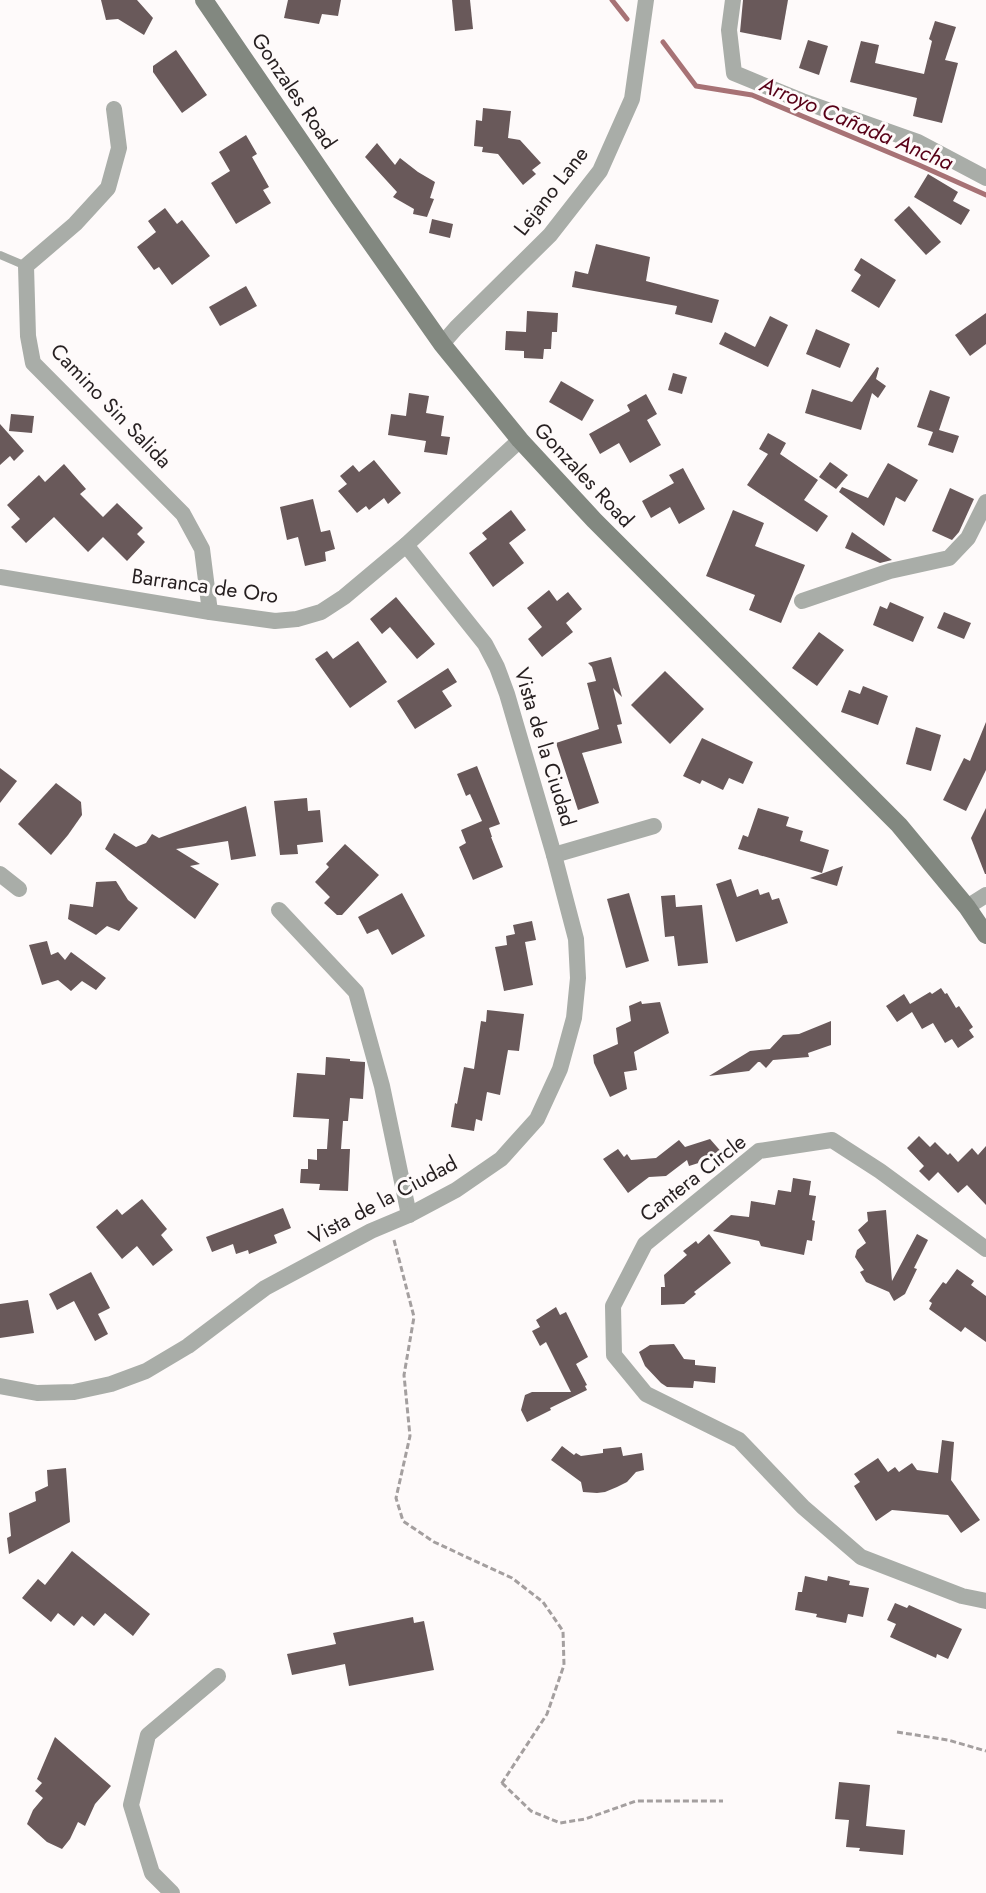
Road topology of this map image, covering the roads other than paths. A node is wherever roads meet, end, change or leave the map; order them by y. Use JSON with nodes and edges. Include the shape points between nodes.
{"nodes":[{"id":1,"x":204,"y":0,"type":"edge"},
{"id":2,"x":646,"y":0,"type":"edge"},
{"id":3,"x":733,"y":0,"type":"edge"},
{"id":4,"x":114,"y":109,"type":"dead end"},
{"id":5,"x":986,"y":178,"type":"edge"},
{"id":6,"x":0,"y":255,"type":"edge"},
{"id":7,"x":26,"y":266,"type":"junction"},
{"id":8,"x":442,"y":344,"type":"junction"},
{"id":9,"x":520,"y":440,"type":"junction"},
{"id":10,"x":986,"y":502,"type":"edge"},
{"id":11,"x":406,"y":545,"type":"junction"},
{"id":12,"x":0,"y":577,"type":"edge"},
{"id":13,"x":802,"y":601,"type":"dead end"},
{"id":14,"x":210,"y":612,"type":"junction"},
{"id":15,"x":654,"y":825,"type":"dead end"},
{"id":16,"x":554,"y":855,"type":"junction"},
{"id":17,"x":0,"y":874,"type":"edge"},
{"id":18,"x":19,"y":889,"type":"dead end"},
{"id":19,"x":986,"y":895,"type":"edge"},
{"id":20,"x":967,"y":907,"type":"junction"},
{"id":21,"x":279,"y":910,"type":"dead end"},
{"id":22,"x":986,"y":935,"type":"edge"},
{"id":23,"x":409,"y":1215,"type":"junction"},
{"id":24,"x":986,"y":1249,"type":"edge"},
{"id":25,"x":0,"y":1386,"type":"edge"},
{"id":26,"x":986,"y":1601,"type":"edge"},
{"id":27,"x":218,"y":1676,"type":"dead end"},
{"id":28,"x":172,"y":1893,"type":"edge"}],
"edges":[{"from":1,"to":8,"type":"street","name":"Gonzales Road"},
{"from":2,"to":8,"type":"street","name":"Lejano Lane","via":[[632,99],[600,171],[550,235]]},
{"from":3,"to":5,"type":"street","via":[[729,30],[734,73],[918,142]]},
{"from":4,"to":7,"type":"street","via":[[119,148],[108,188],[75,225]]},
{"from":6,"to":7,"type":"lane"},
{"from":7,"to":14,"type":"street","name":"Camino Sin Salida","via":[[28,336],[33,363],[183,514],[202,549]]},
{"from":8,"to":9,"type":"street","name":"Gonzales Road"},
{"from":9,"to":11,"type":"street","name":"Barranca de Oro"},
{"from":9,"to":20,"type":"street","name":"Gonzales Road","via":[[594,520],[899,825]]},
{"from":10,"to":13,"type":"street","via":[[968,538],[950,558],[890,571]]},
{"from":11,"to":14,"type":"street","name":"Barranca de Oro","via":[[321,612],[275,621]]},
{"from":11,"to":16,"type":"street","name":"Vista de la Ciudad","via":[[485,644],[497,666]]},
{"from":12,"to":14,"type":"street","name":"Barranca de Oro"},
{"from":15,"to":16,"type":"street"},
{"from":16,"to":23,"type":"street","name":"Vista de la Ciudad","via":[[576,939],[578,978],[574,1018],[560,1069],[537,1119],[501,1159],[456,1190]]},
{"from":17,"to":18,"type":"street"},
{"from":19,"to":20,"type":"street"},
{"from":20,"to":22,"type":"street","name":"Gonzales Road"},
{"from":21,"to":23,"type":"street","via":[[356,992],[382,1086]]},
{"from":23,"to":25,"type":"street","name":"Vista de la Ciudad","via":[[265,1288],[188,1346],[146,1371],[74,1392],[37,1393]]},
{"from":24,"to":26,"type":"street","name":"Cantera Circle","via":[[832,1140],[759,1151],[645,1244],[613,1306],[614,1355],[646,1394],[739,1440],[803,1507],[861,1557],[962,1596]]},
{"from":27,"to":28,"type":"street","via":[[148,1735],[131,1805],[152,1873]]}]}
